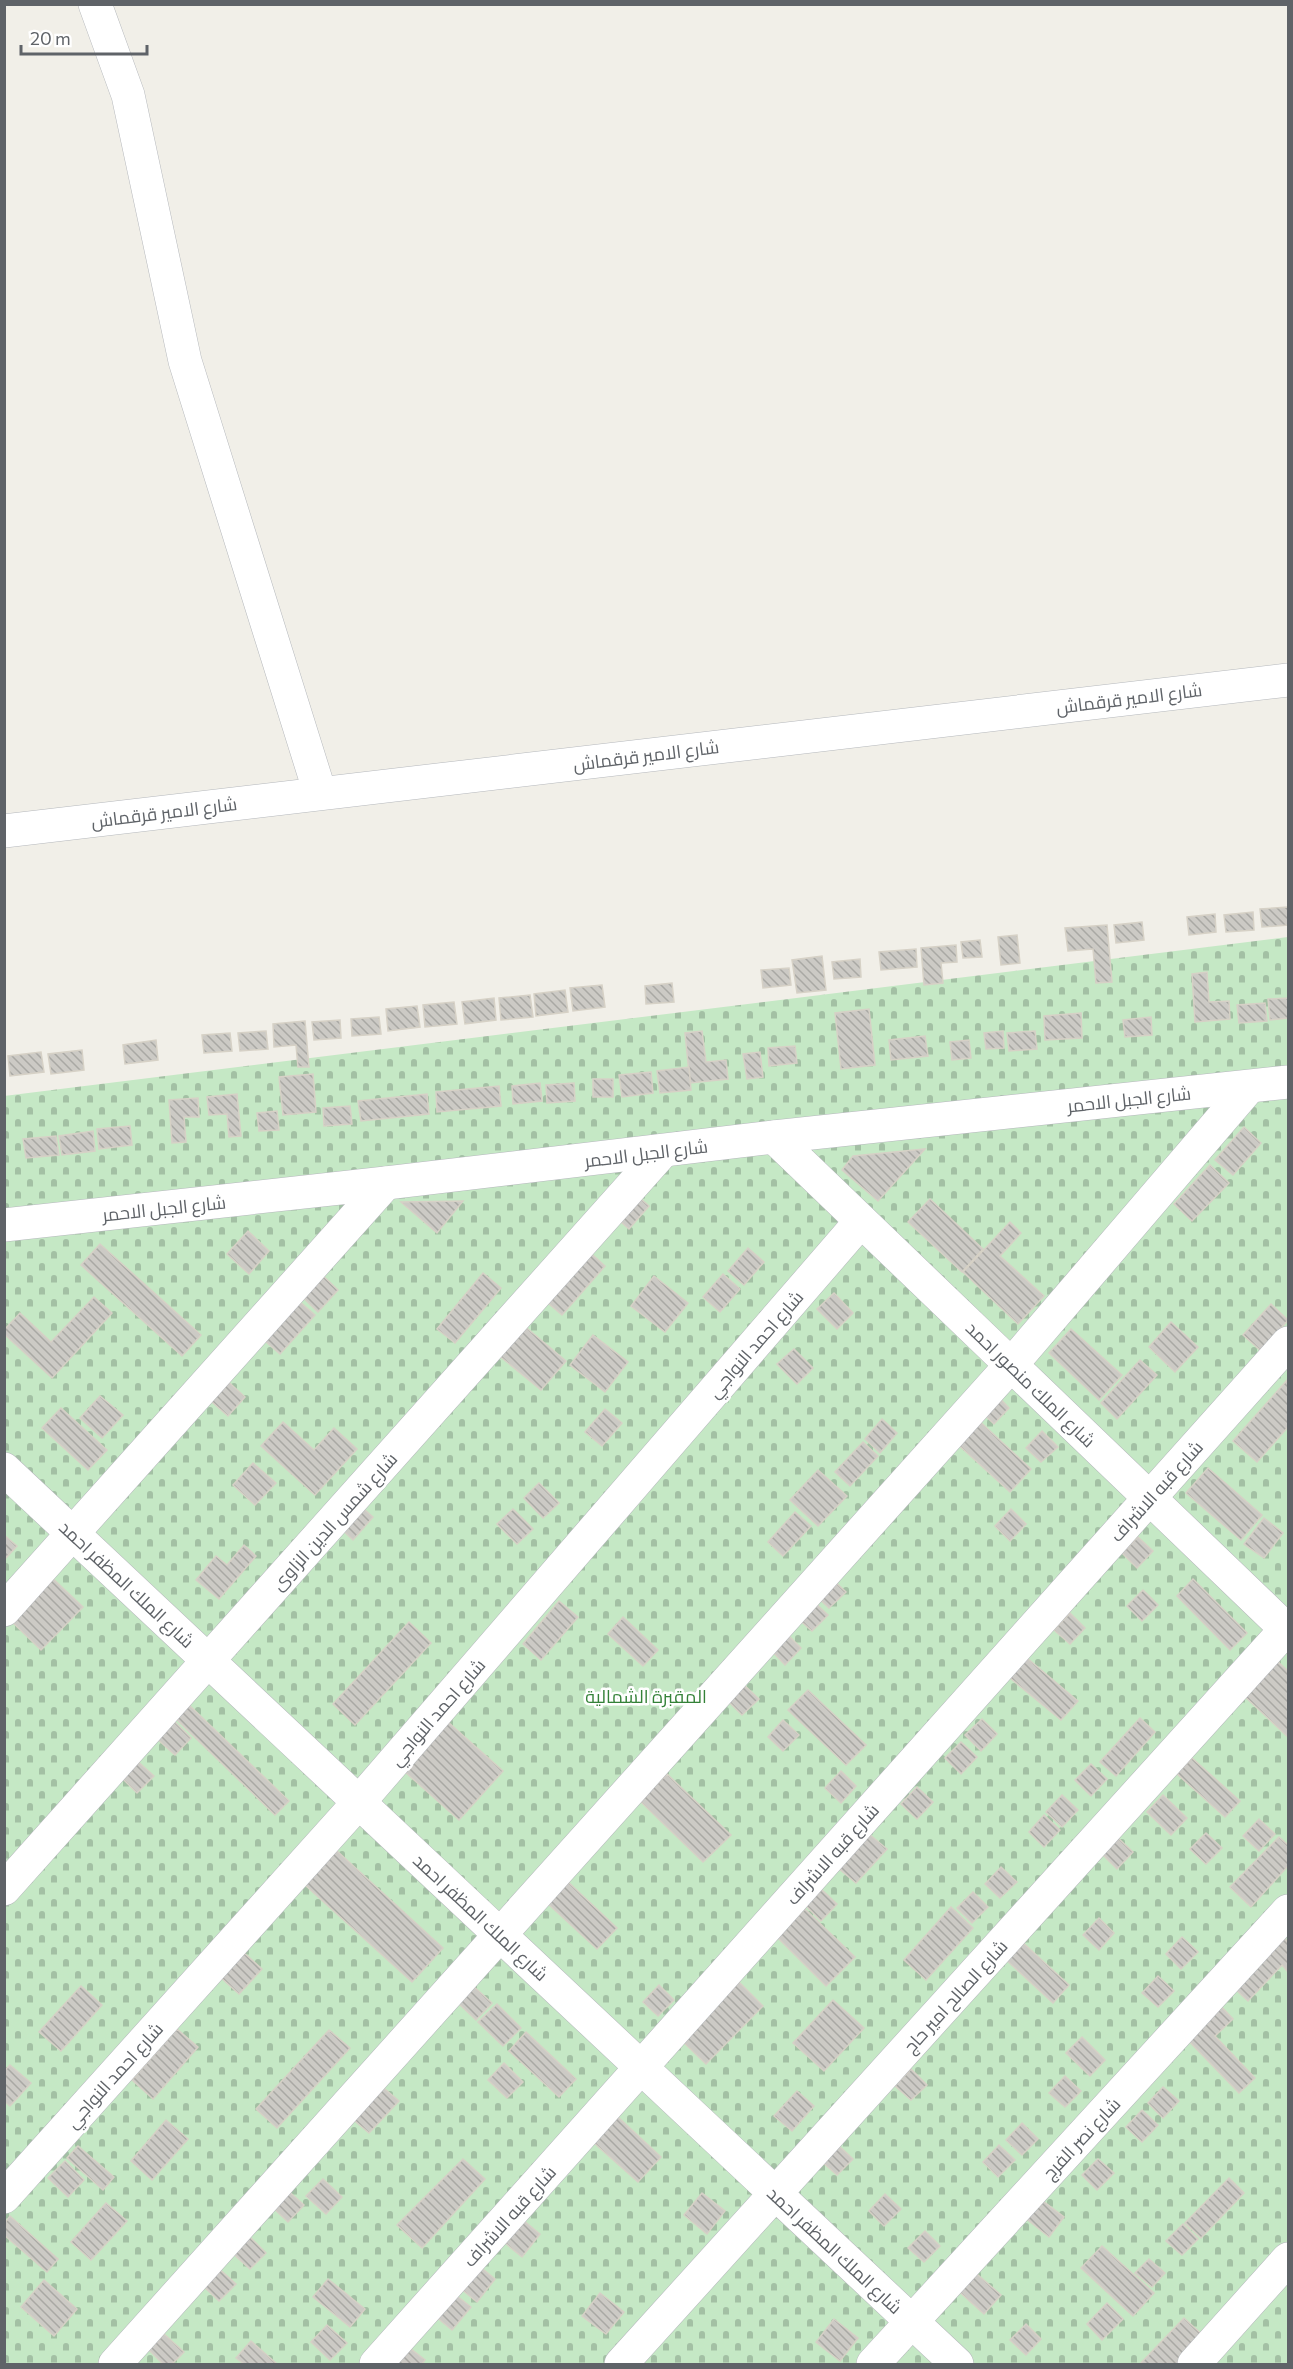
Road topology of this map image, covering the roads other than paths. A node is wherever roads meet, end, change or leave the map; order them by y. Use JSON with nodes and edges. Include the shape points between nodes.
{"nodes":[{"id":1,"x":95,"y":4,"type":"edge"},
{"id":2,"x":1288,"y":680,"type":"edge"},
{"id":3,"x":320,"y":793,"type":"junction"},
{"id":4,"x":4,"y":831,"type":"edge"},
{"id":5,"x":1288,"y":1082,"type":"edge"},
{"id":6,"x":1249,"y":1087,"type":"junction"},
{"id":7,"x":774,"y":1137,"type":"junction"},
{"id":8,"x":663,"y":1152,"type":"junction"},
{"id":9,"x":386,"y":1183,"type":"junction"},
{"id":10,"x":861,"y":1221,"type":"junction"},
{"id":11,"x":4,"y":1225,"type":"edge"},
{"id":12,"x":1288,"y":1343,"type":"edge"},
{"id":13,"x":1011,"y":1365,"type":"junction"},
{"id":14,"x":4,"y":1469,"type":"edge"},
{"id":15,"x":1150,"y":1498,"type":"junction"},
{"id":16,"x":73,"y":1533,"type":"junction"},
{"id":17,"x":4,"y":1610,"type":"edge"},
{"id":18,"x":1288,"y":1629,"type":"edge"},
{"id":19,"x":208,"y":1661,"type":"junction"},
{"id":20,"x":359,"y":1802,"type":"junction"},
{"id":21,"x":4,"y":1889,"type":"edge"},
{"id":22,"x":1288,"y":1911,"type":"edge"},
{"id":23,"x":500,"y":1935,"type":"junction"},
{"id":24,"x":642,"y":2068,"type":"junction"},
{"id":25,"x":776,"y":2194,"type":"junction"},
{"id":26,"x":4,"y":2197,"type":"edge"},
{"id":27,"x":1288,"y":2259,"type":"edge"},
{"id":28,"x":911,"y":2322,"type":"junction"},
{"id":29,"x":115,"y":2364,"type":"edge"},
{"id":30,"x":376,"y":2364,"type":"edge"},
{"id":31,"x":621,"y":2364,"type":"edge"},
{"id":32,"x":873,"y":2364,"type":"edge"},
{"id":33,"x":957,"y":2364,"type":"edge"},
{"id":34,"x":1194,"y":2364,"type":"edge"}],
"edges":[{"from":1,"to":3,"type":"street","via":[[128,95],[185,361]]},
{"from":2,"to":3,"type":"street","name":"شارع الامير قرقماش"},
{"from":3,"to":4,"type":"street","name":"شارع الامير قرقماش"},
{"from":5,"to":6,"type":"street","name":"شارع الجبل الاحمر"},
{"from":6,"to":7,"type":"street","name":"شارع الجبل الاحمر"},
{"from":6,"to":13,"type":"street"},
{"from":7,"to":8,"type":"street","name":"شارع الجبل الاحمر"},
{"from":7,"to":10,"type":"street","name":"شارع الملك منصور احمد"},
{"from":8,"to":9,"type":"street","name":"شارع الجبل الاحمر"},
{"from":8,"to":19,"type":"street","name":"شارع شمس الدين الزاوى"},
{"from":9,"to":11,"type":"street","name":"شارع الجبل الاحمر"},
{"from":9,"to":16,"type":"street"},
{"from":10,"to":13,"type":"street","name":"شارع الملك منصور احمد"},
{"from":10,"to":20,"type":"street","name":"شارع احمد النواجي"},
{"from":12,"to":15,"type":"street","name":"شارع قبه الاشراف"},
{"from":13,"to":15,"type":"street","name":"شارع الملك منصور احمد"},
{"from":13,"to":23,"type":"street"},
{"from":14,"to":16,"type":"street","name":"شارع الملك المظفر احمد"},
{"from":15,"to":18,"type":"street","name":"شارع الملك منصور احمد"},
{"from":15,"to":24,"type":"street","name":"شارع قبه الاشراف"},
{"from":16,"to":17,"type":"street"},
{"from":16,"to":19,"type":"street","name":"شارع الملك المظفر احمد"},
{"from":18,"to":25,"type":"street","name":"شارع الصالح امير حاج"},
{"from":19,"to":20,"type":"street","name":"شارع الملك المظفر احمد"},
{"from":19,"to":21,"type":"street","name":"شارع شمس الدين الزاوى"},
{"from":20,"to":23,"type":"street","name":"شارع الملك المظفر احمد"},
{"from":20,"to":26,"type":"street","name":"شارع احمد النواجي"},
{"from":22,"to":28,"type":"street","name":"شارع نصر الفرج"},
{"from":23,"to":24,"type":"street","name":"شارع الملك المظفر احمد"},
{"from":23,"to":29,"type":"street"},
{"from":24,"to":25,"type":"street","name":"شارع الملك المظفر احمد"},
{"from":24,"to":30,"type":"street","name":"شارع قبه الاشراف"},
{"from":25,"to":28,"type":"street","name":"شارع الملك المظفر احمد"},
{"from":25,"to":31,"type":"street","name":"شارع الصالح امير حاج"},
{"from":27,"to":34,"type":"street"},
{"from":28,"to":32,"type":"street","name":"شارع نصر الفرج"},
{"from":28,"to":33,"type":"street","name":"شارع الملك المظفر احمد"}]}
